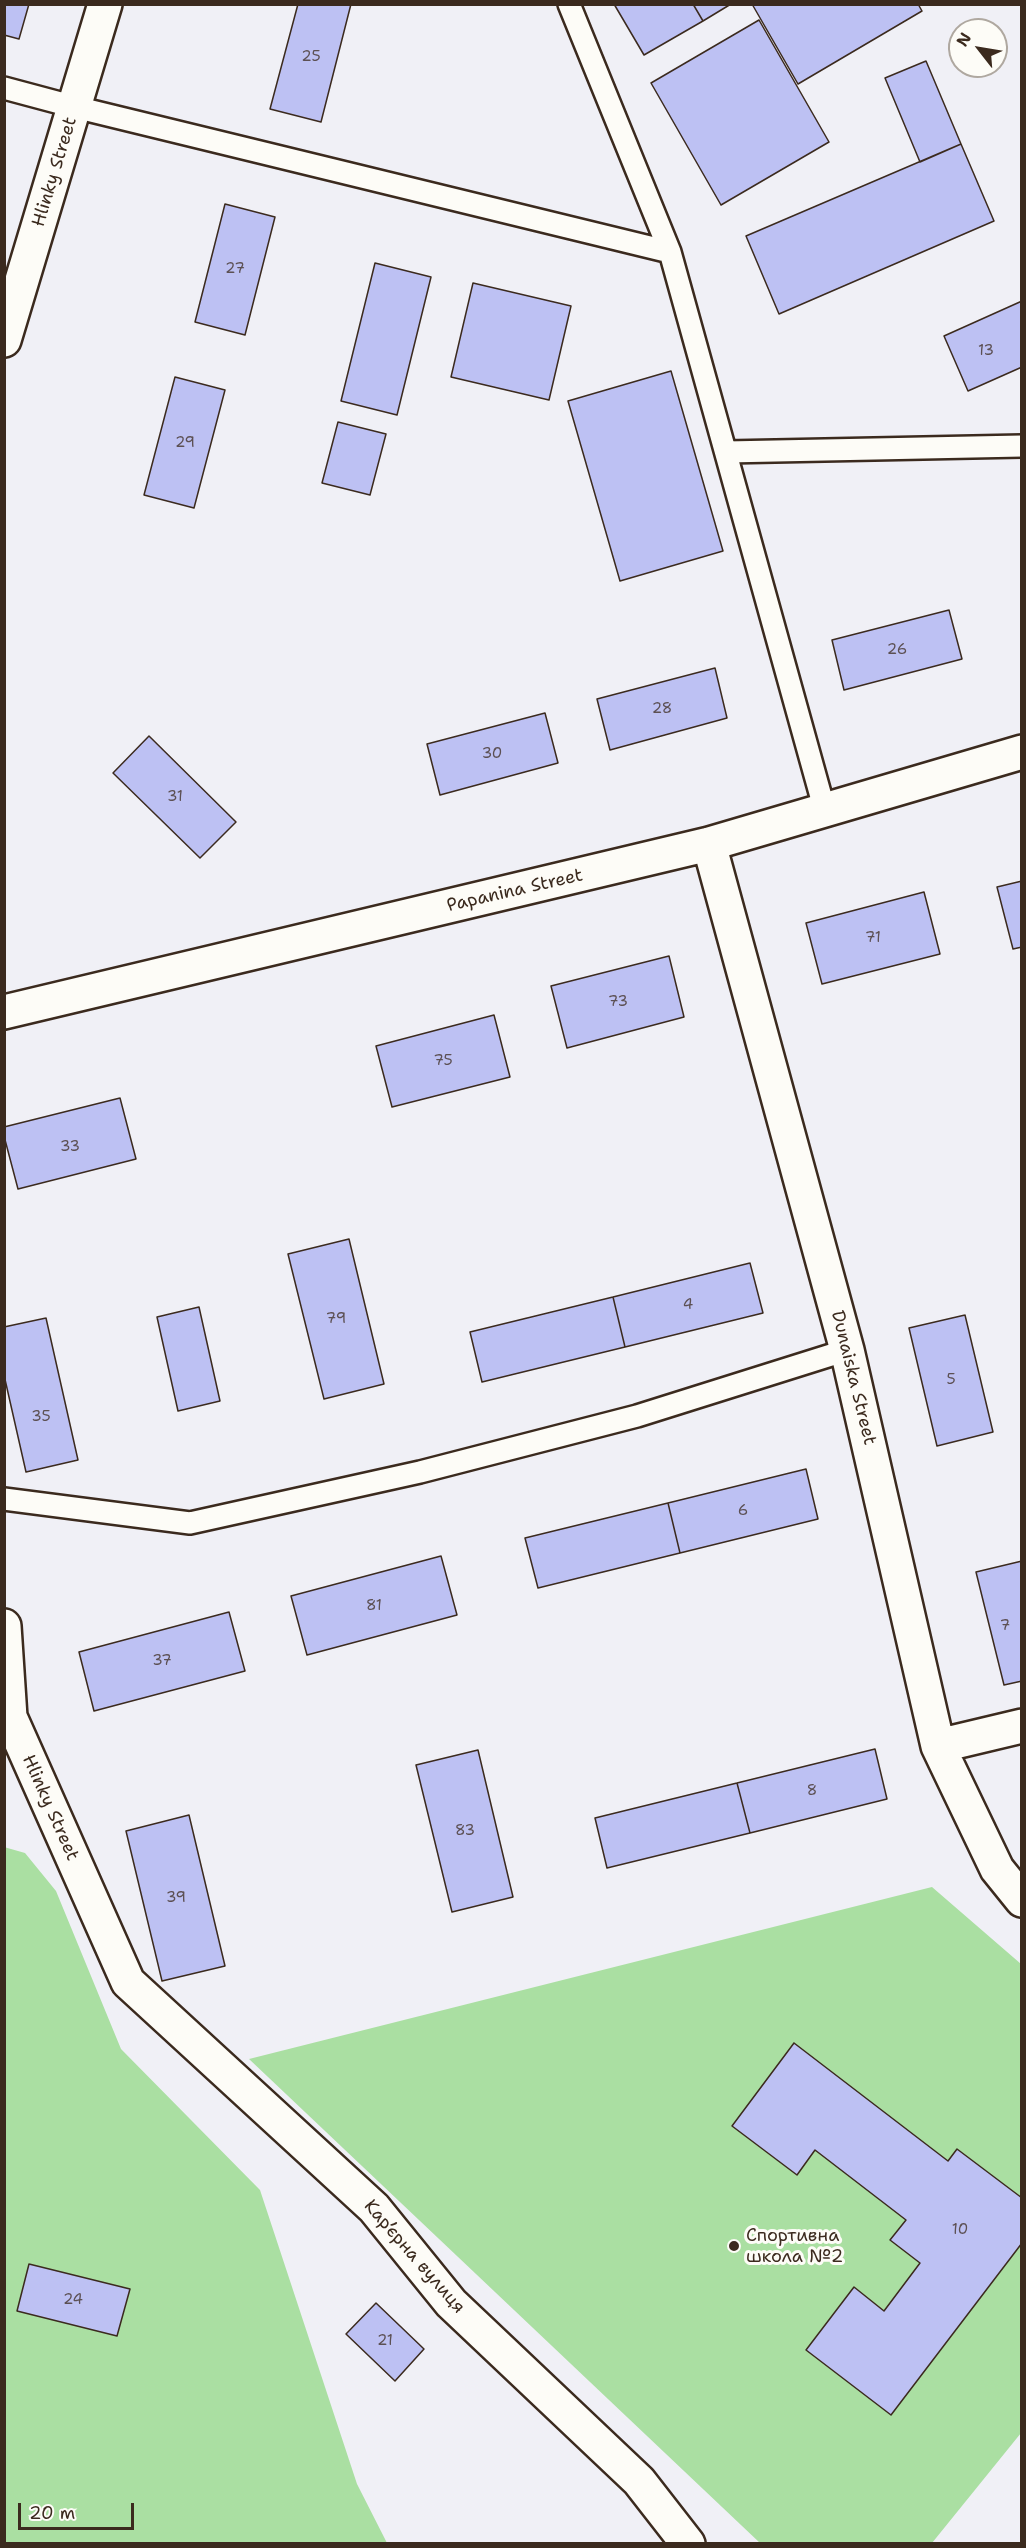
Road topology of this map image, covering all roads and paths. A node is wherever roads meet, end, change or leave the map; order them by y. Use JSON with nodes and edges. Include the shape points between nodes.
{"nodes":[{"id":1,"x":105,"y":4,"type":"edge"},
{"id":2,"x":569,"y":4,"type":"edge"},
{"id":3,"x":4,"y":88,"type":"edge"},
{"id":4,"x":75,"y":107,"type":"junction"},
{"id":5,"x":670,"y":252,"type":"junction"},
{"id":6,"x":4,"y":339,"type":"edge"},
{"id":7,"x":1022,"y":446,"type":"edge"},
{"id":8,"x":726,"y":452,"type":"junction"},
{"id":9,"x":1022,"y":753,"type":"edge"},
{"id":10,"x":825,"y":811,"type":"junction"},
{"id":11,"x":709,"y":844,"type":"junction"},
{"id":12,"x":4,"y":1012,"type":"edge"},
{"id":13,"x":847,"y":1350,"type":"junction"},
{"id":14,"x":4,"y":1499,"type":"edge"},
{"id":15,"x":4,"y":1626,"type":"edge"},
{"id":16,"x":1022,"y":1726,"type":"edge"},
{"id":17,"x":938,"y":1746,"type":"junction"},
{"id":18,"x":1022,"y":1900,"type":"edge"},
{"id":19,"x":128,"y":1983,"type":"joint"},
{"id":20,"x":688,"y":2544,"type":"edge"}],
"edges":[{"from":1,"to":4,"type":"street","name":"Hlinky Street"},
{"from":2,"to":5,"type":"lane"},
{"from":3,"to":4,"type":"lane"},
{"from":4,"to":5,"type":"lane"},
{"from":4,"to":6,"type":"street","name":"Hlinky Street"},
{"from":5,"to":8,"type":"lane"},
{"from":7,"to":8,"type":"lane"},
{"from":8,"to":10,"type":"lane"},
{"from":9,"to":10,"type":"street","name":"Papanina Street"},
{"from":10,"to":11,"type":"street","name":"Papanina Street"},
{"from":11,"to":12,"type":"street","name":"Papanina Street"},
{"from":11,"to":13,"type":"street","name":"Dunaiska Street"},
{"from":13,"to":14,"type":"lane","via":[[626,1419],[420,1472],[190,1523]]},
{"from":13,"to":17,"type":"street","name":"Dunaiska Street"},
{"from":15,"to":19,"type":"street","name":"Hlinky Street","via":[[10,1717]]},
{"from":16,"to":17,"type":"street"},
{"from":17,"to":18,"type":"street","name":"Dunaiska Street","via":[[997,1869]]},
{"from":19,"to":20,"type":"street","name":"Кар’єрна вулиця","via":[[374,2208],[451,2303],[639,2481]]}]}
